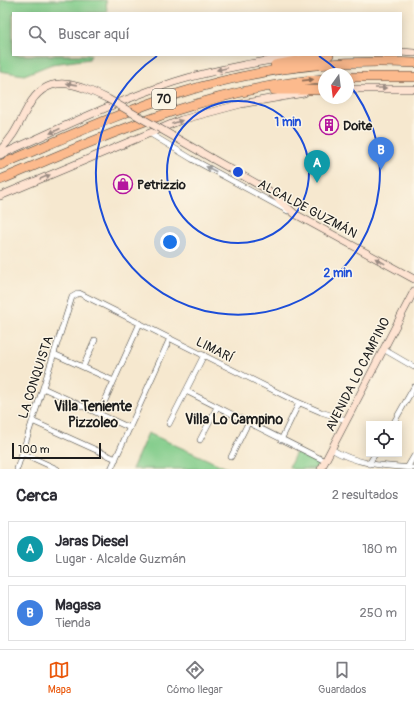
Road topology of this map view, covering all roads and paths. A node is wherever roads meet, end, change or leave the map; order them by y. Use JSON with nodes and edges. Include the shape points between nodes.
{"nodes":[{"id":1,"x":402,"y":52,"type":"edge"},
{"id":2,"x":414,"y":52,"type":"edge"},
{"id":3,"x":296,"y":56,"type":"edge"},
{"id":4,"x":324,"y":56,"type":"edge"},
{"id":5,"x":414,"y":63,"type":"edge"},
{"id":6,"x":354,"y":77,"type":"edge"},
{"id":7,"x":414,"y":77,"type":"edge"},
{"id":8,"x":318,"y":80,"type":"edge"},
{"id":9,"x":222,"y":81,"type":"junction"},
{"id":10,"x":354,"y":89,"type":"edge"},
{"id":11,"x":414,"y":89,"type":"edge"},
{"id":12,"x":318,"y":90,"type":"edge"},
{"id":13,"x":318,"y":91,"type":"edge"},
{"id":14,"x":229,"y":94,"type":"junction"},
{"id":15,"x":149,"y":133,"type":"junction"},
{"id":16,"x":0,"y":150,"type":"edge"},
{"id":17,"x":0,"y":155,"type":"edge"},
{"id":18,"x":0,"y":165,"type":"edge"},
{"id":19,"x":0,"y":180,"type":"edge"},
{"id":20,"x":0,"y":196,"type":"edge"},
{"id":21,"x":295,"y":214,"type":"junction"},
{"id":22,"x":414,"y":279,"type":"edge"},
{"id":23,"x":414,"y":291,"type":"edge"},
{"id":24,"x":76,"y":293,"type":"joint"},
{"id":25,"x":140,"y":323,"type":"junction"},
{"id":26,"x":170,"y":338,"type":"junction"},
{"id":27,"x":95,"y":340,"type":"dead end"},
{"id":28,"x":383,"y":349,"type":"junction"},
{"id":29,"x":54,"y":354,"type":"junction"},
{"id":30,"x":204,"y":356,"type":"junction"},
{"id":31,"x":83,"y":367,"type":"junction"},
{"id":32,"x":414,"y":367,"type":"edge"},
{"id":33,"x":114,"y":381,"type":"junction"},
{"id":34,"x":414,"y":387,"type":"edge"},
{"id":35,"x":43,"y":388,"type":"junction"},
{"id":36,"x":186,"y":392,"type":"junction"},
{"id":37,"x":299,"y":403,"type":"junction"},
{"id":38,"x":216,"y":407,"type":"junction"},
{"id":39,"x":99,"y":414,"type":"junction"},
{"id":40,"x":32,"y":420,"type":"junction"},
{"id":41,"x":346,"y":420,"type":"junction"},
{"id":42,"x":394,"y":421,"type":"edge"},
{"id":43,"x":248,"y":423,"type":"junction"},
{"id":44,"x":169,"y":424,"type":"dead end"},
{"id":45,"x":130,"y":428,"type":"junction"},
{"id":46,"x":200,"y":440,"type":"dead end"},
{"id":47,"x":280,"y":440,"type":"junction"},
{"id":48,"x":331,"y":449,"type":"junction"},
{"id":49,"x":22,"y":453,"type":"junction"},
{"id":50,"x":414,"y":456,"type":"edge"},
{"id":51,"x":231,"y":457,"type":"dead end"},
{"id":52,"x":373,"y":457,"type":"edge"},
{"id":53,"x":116,"y":459,"type":"junction"},
{"id":54,"x":325,"y":461,"type":"junction"},
{"id":55,"x":369,"y":464,"type":"junction"},
{"id":56,"x":391,"y":468,"type":"edge"},
{"id":57,"x":407,"y":468,"type":"junction"},
{"id":58,"x":414,"y":468,"type":"edge"},
{"id":59,"x":17,"y":469,"type":"edge"},
{"id":60,"x":57,"y":469,"type":"edge"},
{"id":61,"x":112,"y":469,"type":"edge"},
{"id":62,"x":321,"y":469,"type":"edge"}],
"edges":[{"from":1,"to":2,"type":"main road"},
{"from":3,"to":17,"type":"main road","one_way":true,"via":[[216,70],[175,82],[141,94]]},
{"from":4,"to":9,"type":"highway","via":[[264,68]]},
{"from":5,"to":9,"type":"highway","number":"70","via":[[365,62],[311,66]]},
{"from":6,"to":7,"type":"highway"},
{"from":14,"to":8,"type":"highway","number":"70","one_way":true},
{"from":9,"to":18,"type":"highway","number":"70","via":[[147,105]]},
{"from":10,"to":11,"type":"main road","one_way":true},
{"from":12,"to":14,"type":"highway","via":[[271,90]]},
{"from":15,"to":13,"type":"main road","one_way":true,"via":[[190,117],[241,104]]},
{"from":14,"to":19,"type":"highway","number":"70","via":[[137,123]]},
{"from":20,"to":15,"type":"main road","one_way":true},
{"from":21,"to":15,"type":"street","name":"ALCALDE GUZMÁN","one_way":true},
{"from":21,"to":16,"type":"main road","one_way":true,"bridge":true,"via":[[268,190],[108,99],[74,84],[47,87],[32,99],[14,135]]},
{"from":22,"to":21,"type":"main road","name":"ALCALDE GUZMÁN","one_way":true},
{"from":23,"to":28,"type":"main road","name":"AVENIDA LO CAMPINO"},
{"from":24,"to":25,"type":"street","name":"LIMARÍ","via":[[83,294]]},
{"from":24,"to":29,"type":"street","name":"LA CONQUISTA","via":[[72,297]]},
{"from":25,"to":26,"type":"street","name":"LIMARÍ"},
{"from":25,"to":33,"type":"street"},
{"from":26,"to":30,"type":"street","name":"LIMARÍ"},
{"from":26,"to":45,"type":"street"},
{"from":27,"to":31,"type":"street"},
{"from":28,"to":32,"type":"street"},
{"from":28,"to":41,"type":"main road","name":"AVENIDA LO CAMPINO"},
{"from":29,"to":31,"type":"street"},
{"from":29,"to":35,"type":"street","name":"LA CONQUISTA"},
{"from":30,"to":36,"type":"street"},
{"from":30,"to":37,"type":"street","name":"LIMARÍ"},
{"from":31,"to":33,"type":"street"},
{"from":33,"to":39,"type":"street"},
{"from":34,"to":42,"type":"street"},
{"from":35,"to":39,"type":"street"},
{"from":35,"to":40,"type":"street","name":"LA CONQUISTA"},
{"from":36,"to":38,"type":"street"},
{"from":36,"to":44,"type":"street"},
{"from":37,"to":41,"type":"street","name":"LIMARÍ"},
{"from":37,"to":47,"type":"street"},
{"from":38,"to":43,"type":"street"},
{"from":38,"to":46,"type":"street"},
{"from":39,"to":45,"type":"street"},
{"from":40,"to":49,"type":"street","name":"LA CONQUISTA"},
{"from":40,"to":53,"type":"street"},
{"from":41,"to":48,"type":"main road","name":"AVENIDA LO CAMPINO"},
{"from":43,"to":47,"type":"street"},
{"from":43,"to":51,"type":"street"},
{"from":45,"to":53,"type":"street"},
{"from":47,"to":54,"type":"street"},
{"from":48,"to":54,"type":"main road","name":"AVENIDA LO CAMPINO"},
{"from":48,"to":55,"type":"street","via":[[349,459]]},
{"from":49,"to":59,"type":"street","name":"LA CONQUISTA"},
{"from":49,"to":60,"type":"street"},
{"from":50,"to":57,"type":"street"},
{"from":52,"to":55,"type":"street"},
{"from":53,"to":61,"type":"street"},
{"from":54,"to":62,"type":"main road","name":"AVENIDA LO CAMPINO"},
{"from":55,"to":56,"type":"street"},
{"from":56,"to":57,"type":"street"},
{"from":57,"to":58,"type":"street"}]}
